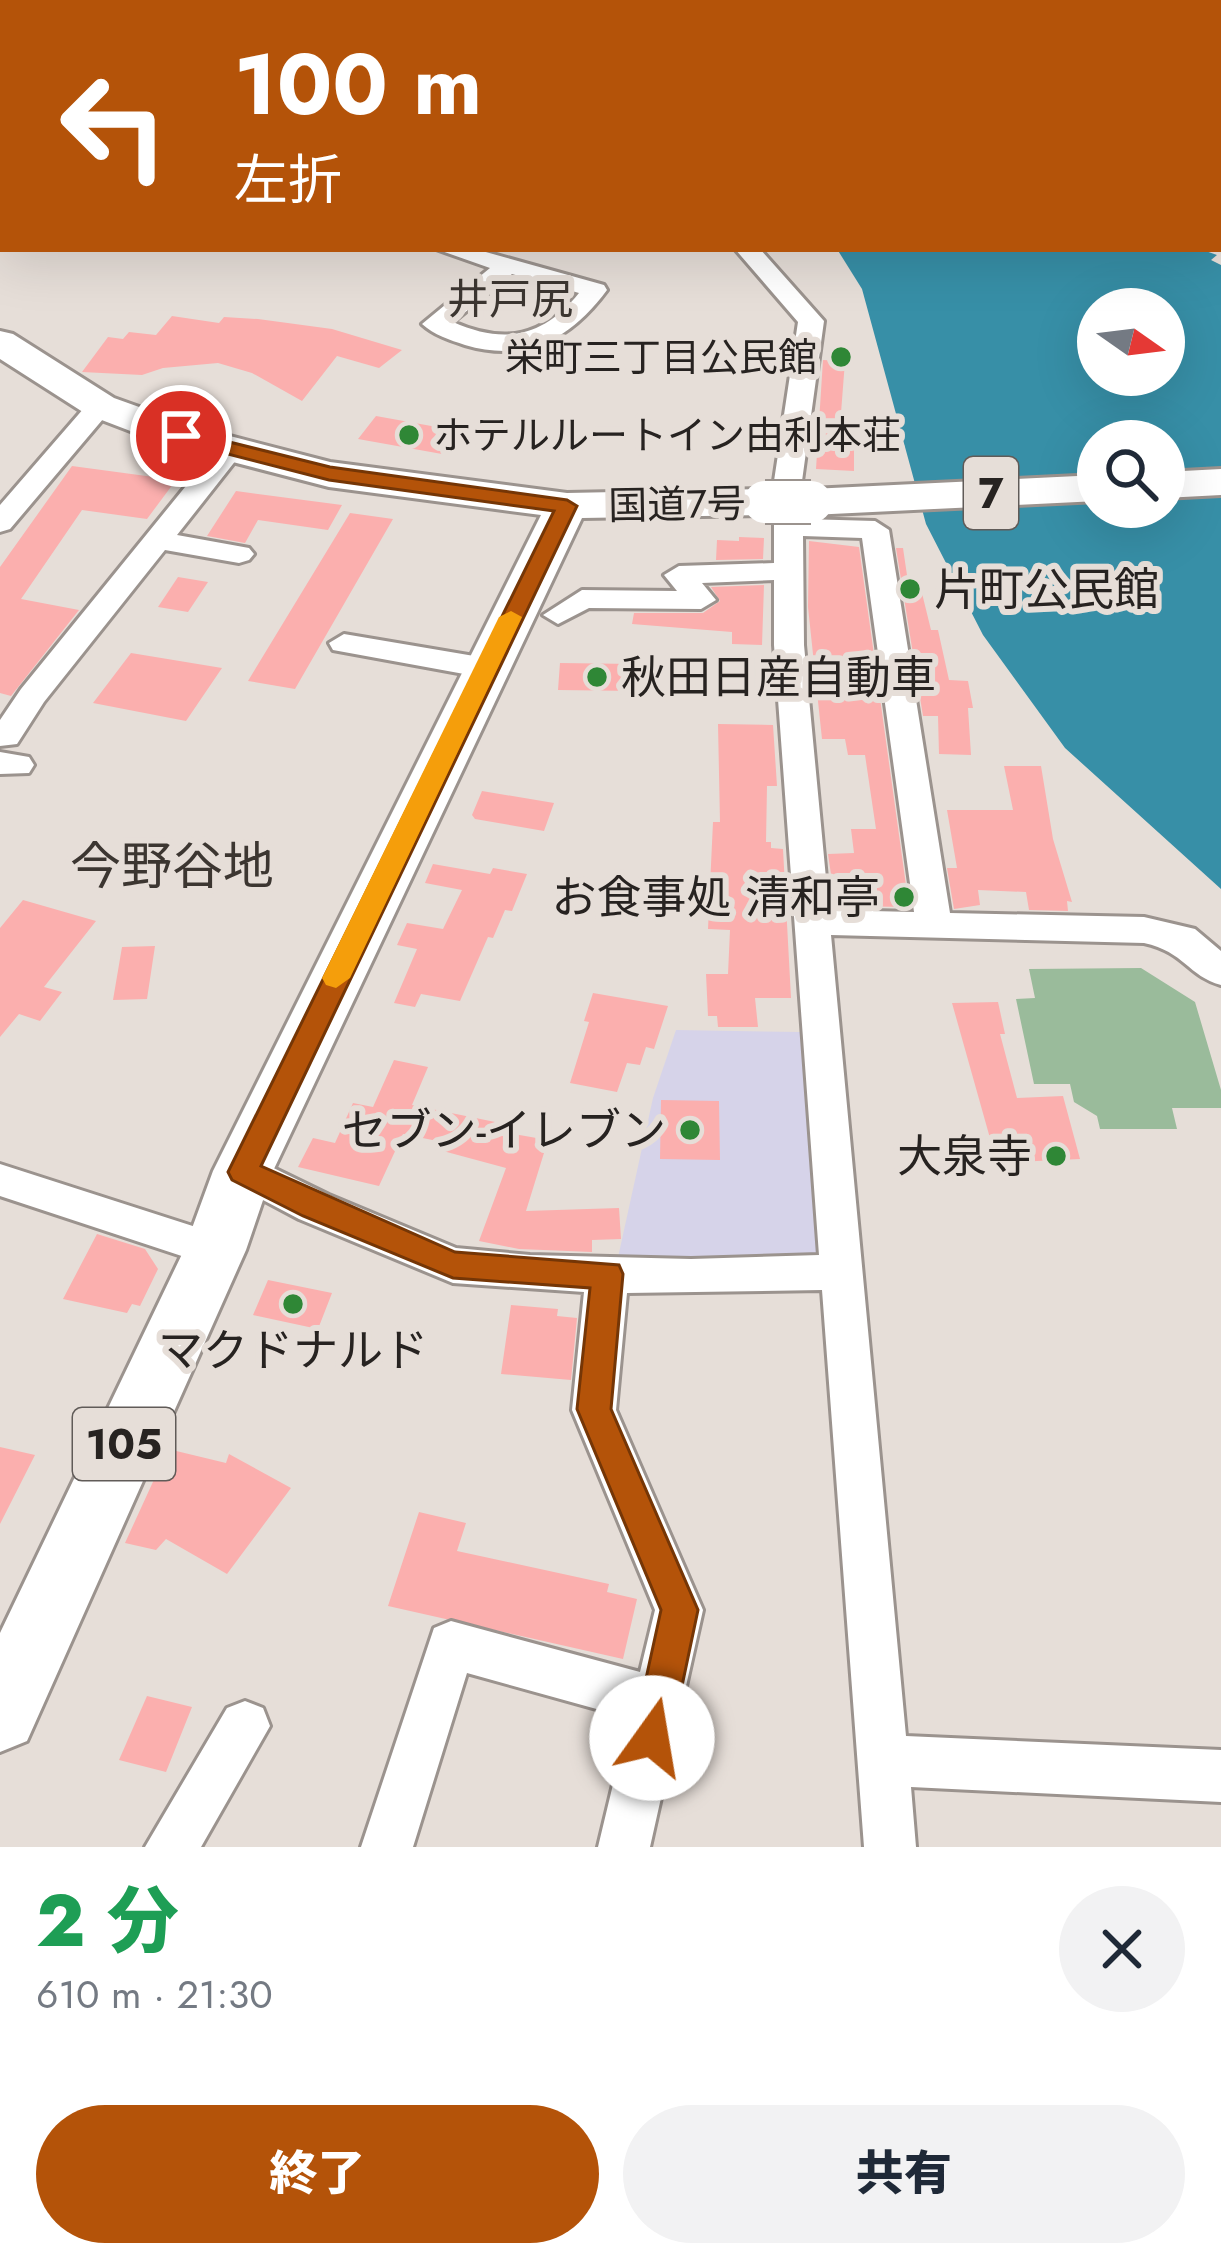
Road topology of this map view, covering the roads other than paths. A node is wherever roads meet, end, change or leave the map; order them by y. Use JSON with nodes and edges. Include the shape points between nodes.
{"nodes":[{"id":1,"x":459,"y":252,"type":"edge"},
{"id":2,"x":750,"y":252,"type":"edge"},
{"id":3,"x":509,"y":266,"type":"junction"},
{"id":4,"x":0,"y":342,"type":"edge"},
{"id":5,"x":100,"y":406,"type":"junction"},
{"id":6,"x":230,"y":450,"type":"junction"},
{"id":7,"x":1221,"y":482,"type":"edge"},
{"id":8,"x":1185,"y":484,"type":"edge"},
{"id":9,"x":1077,"y":489,"type":"edge"},
{"id":10,"x":567,"y":506,"type":"junction"},
{"id":11,"x":788,"y":510,"type":"junction"},
{"id":12,"x":0,"y":523,"type":"edge"},
{"id":13,"x":158,"y":540,"type":"junction"},
{"id":14,"x":238,"y":554,"type":"dead end"},
{"id":15,"x":789,"y":571,"type":"junction"},
{"id":16,"x":558,"y":616,"type":"dead end"},
{"id":17,"x":344,"y":644,"type":"dead end"},
{"id":18,"x":486,"y":668,"type":"junction"},
{"id":19,"x":8,"y":755,"type":"edge"},
{"id":20,"x":812,"y":922,"type":"junction"},
{"id":21,"x":934,"y":923,"type":"junction"},
{"id":22,"x":1221,"y":972,"type":"edge"},
{"id":23,"x":243,"y":1172,"type":"junction"},
{"id":24,"x":0,"y":1180,"type":"edge"},
{"id":25,"x":215,"y":1250,"type":"junction"},
{"id":26,"x":839,"y":1272,"type":"junction"},
{"id":27,"x":607,"y":1274,"type":"junction"},
{"id":28,"x":661,"y":1702,"type":"junction"},
{"id":29,"x":0,"y":1715,"type":"edge"},
{"id":30,"x":245,"y":1726,"type":"dead end"},
{"id":31,"x":882,"y":1760,"type":"junction"},
{"id":32,"x":1221,"y":1776,"type":"edge"},
{"id":33,"x":171,"y":1847,"type":"edge"},
{"id":34,"x":387,"y":1847,"type":"edge"},
{"id":35,"x":625,"y":1847,"type":"edge"},
{"id":36,"x":890,"y":1847,"type":"edge"}],
"edges":[{"from":1,"to":3,"type":"street"},
{"from":2,"to":11,"type":"street","via":[[811,321]]},
{"from":3,"to":3,"type":"street","via":[[595,290],[555,334],[520,347],[435,324]]},
{"from":4,"to":5,"type":"highway","name":"国道7号","number":"7"},
{"from":5,"to":6,"type":"highway","name":"国道7号","number":"7"},
{"from":5,"to":12,"type":"street"},
{"from":6,"to":10,"type":"highway","name":"国道7号","number":"7","via":[[329,474]]},
{"from":6,"to":13,"type":"street"},
{"from":7,"to":8,"type":"highway"},
{"from":9,"to":11,"type":"highway","name":"国道7号","number":"7"},
{"from":10,"to":11,"type":"highway","name":"国道7号","number":"7"},
{"from":10,"to":18,"type":"highway","number":"105"},
{"from":11,"to":15,"type":"street"},
{"from":11,"to":21,"type":"street","via":[[875,530]]},
{"from":13,"to":14,"type":"street"},
{"from":13,"to":19,"type":"street","via":[[32,696]]},
{"from":15,"to":16,"type":"street","via":[[680,575],[701,600],[582,599]]},
{"from":15,"to":20,"type":"street"},
{"from":17,"to":18,"type":"street"},
{"from":18,"to":23,"type":"highway","number":"105"},
{"from":20,"to":21,"type":"street"},
{"from":20,"to":26,"type":"street"},
{"from":21,"to":22,"type":"street","via":[[1144,930],[1183,938]]},
{"from":23,"to":25,"type":"highway","number":"105"},
{"from":23,"to":27,"type":"street","via":[[453,1265]]},
{"from":24,"to":25,"type":"street"},
{"from":25,"to":29,"type":"highway","number":"105"},
{"from":26,"to":27,"type":"street"},
{"from":26,"to":31,"type":"street"},
{"from":27,"to":28,"type":"street","via":[[594,1409],[679,1610]]},
{"from":28,"to":34,"type":"street","via":[[451,1645]]},
{"from":28,"to":35,"type":"street"},
{"from":30,"to":33,"type":"street"},
{"from":31,"to":32,"type":"street"},
{"from":31,"to":36,"type":"street"}]}
